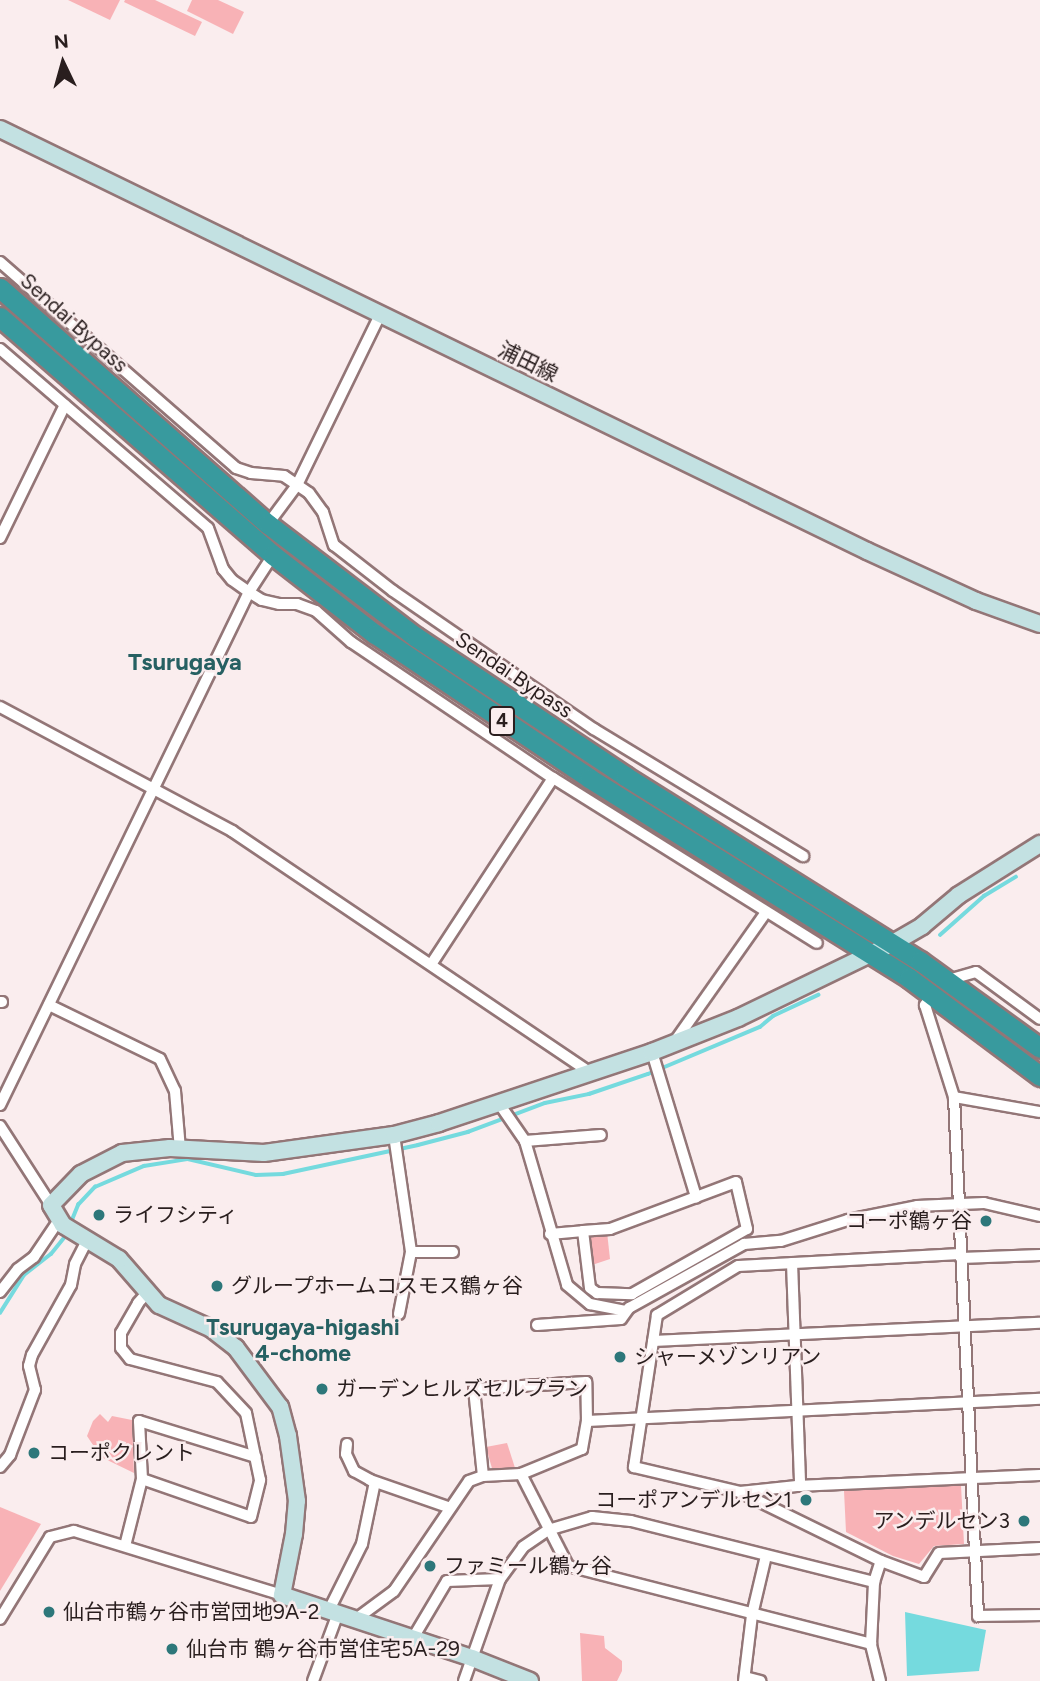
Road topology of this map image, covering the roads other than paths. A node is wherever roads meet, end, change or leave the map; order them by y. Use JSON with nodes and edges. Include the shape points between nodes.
{"nodes":[{"id":1,"x":0,"y":130,"type":"edge"},
{"id":2,"x":0,"y":262,"type":"edge"},
{"id":3,"x":0,"y":288,"type":"edge"},
{"id":4,"x":381,"y":313,"type":"junction"},
{"id":5,"x":0,"y":317,"type":"edge"},
{"id":6,"x":0,"y":349,"type":"edge"},
{"id":7,"x":65,"y":405,"type":"junction"},
{"id":8,"x":297,"y":485,"type":"junction"},
{"id":9,"x":268,"y":524,"type":"junction"},
{"id":10,"x":0,"y":538,"type":"edge"},
{"id":11,"x":273,"y":555,"type":"junction"},
{"id":12,"x":249,"y":592,"type":"junction"},
{"id":13,"x":1040,"y":624,"type":"edge"},
{"id":14,"x":0,"y":707,"type":"edge"},
{"id":15,"x":552,"y":778,"type":"junction"},
{"id":16,"x":155,"y":787,"type":"junction"},
{"id":17,"x":623,"y":799,"type":"junction"},
{"id":18,"x":611,"y":816,"type":"junction"},
{"id":19,"x":1040,"y":844,"type":"edge"},
{"id":20,"x":803,"y":856,"type":"dead end"},
{"id":21,"x":766,"y":912,"type":"junction"},
{"id":22,"x":817,"y":943,"type":"dead end"},
{"id":23,"x":892,"y":943,"type":"junction"},
{"id":24,"x":871,"y":954,"type":"junction"},
{"id":25,"x":432,"y":963,"type":"junction"},
{"id":26,"x":948,"y":980,"type":"junction"},
{"id":27,"x":933,"y":995,"type":"junction"},
{"id":28,"x":49,"y":1005,"type":"junction"},
{"id":29,"x":1040,"y":1019,"type":"edge"},
{"id":30,"x":673,"y":1044,"type":"junction"},
{"id":31,"x":1040,"y":1048,"type":"edge"},
{"id":32,"x":655,"y":1064,"type":"junction"},
{"id":33,"x":588,"y":1071,"type":"junction"},
{"id":34,"x":1040,"y":1076,"type":"edge"},
{"id":35,"x":954,"y":1097,"type":"junction"},
{"id":36,"x":0,"y":1105,"type":"edge"},
{"id":37,"x":505,"y":1112,"type":"junction"},
{"id":38,"x":1040,"y":1112,"type":"edge"},
{"id":39,"x":0,"y":1126,"type":"edge"},
{"id":40,"x":601,"y":1135,"type":"dead end"},
{"id":41,"x":525,"y":1141,"type":"junction"},
{"id":42,"x":395,"y":1144,"type":"junction"},
{"id":43,"x":180,"y":1149,"type":"junction"},
{"id":44,"x":696,"y":1197,"type":"junction"},
{"id":45,"x":958,"y":1204,"type":"junction"},
{"id":46,"x":51,"y":1205,"type":"junction"},
{"id":47,"x":1040,"y":1216,"type":"edge"},
{"id":48,"x":71,"y":1229,"type":"junction"},
{"id":49,"x":583,"y":1231,"type":"junction"},
{"id":50,"x":550,"y":1234,"type":"junction"},
{"id":51,"x":411,"y":1252,"type":"junction"},
{"id":52,"x":453,"y":1252,"type":"dead end"},
{"id":53,"x":1040,"y":1255,"type":"edge"},
{"id":54,"x":960,"y":1256,"type":"junction"},
{"id":55,"x":792,"y":1263,"type":"junction"},
{"id":56,"x":0,"y":1292,"type":"edge"},
{"id":57,"x":147,"y":1293,"type":"junction"},
{"id":58,"x":625,"y":1311,"type":"junction"},
{"id":59,"x":399,"y":1314,"type":"dead end"},
{"id":60,"x":1040,"y":1323,"type":"edge"},
{"id":61,"x":537,"y":1325,"type":"dead end"},
{"id":62,"x":963,"y":1327,"type":"junction"},
{"id":63,"x":795,"y":1335,"type":"junction"},
{"id":64,"x":653,"y":1341,"type":"junction"},
{"id":65,"x":1040,"y":1399,"type":"edge"},
{"id":66,"x":967,"y":1403,"type":"junction"},
{"id":67,"x":796,"y":1411,"type":"junction"},
{"id":68,"x":640,"y":1418,"type":"junction"},
{"id":69,"x":587,"y":1421,"type":"junction"},
{"id":70,"x":347,"y":1444,"type":"dead end"},
{"id":71,"x":256,"y":1457,"type":"junction"},
{"id":72,"x":0,"y":1467,"type":"edge"},
{"id":73,"x":521,"y":1474,"type":"junction"},
{"id":74,"x":1040,"y":1475,"type":"edge"},
{"id":75,"x":483,"y":1476,"type":"junction"},
{"id":76,"x":971,"y":1478,"type":"junction"},
{"id":77,"x":142,"y":1479,"type":"junction"},
{"id":78,"x":375,"y":1482,"type":"junction"},
{"id":79,"x":800,"y":1486,"type":"junction"},
{"id":80,"x":740,"y":1492,"type":"junction"},
{"id":81,"x":448,"y":1507,"type":"junction"},
{"id":82,"x":548,"y":1531,"type":"junction"},
{"id":83,"x":125,"y":1546,"type":"junction"},
{"id":84,"x":1040,"y":1548,"type":"edge"},
{"id":85,"x":975,"y":1552,"type":"junction"},
{"id":86,"x":766,"y":1556,"type":"junction"},
{"id":87,"x":881,"y":1561,"type":"junction"},
{"id":88,"x":500,"y":1579,"type":"junction"},
{"id":89,"x":874,"y":1582,"type":"junction"},
{"id":90,"x":282,"y":1595,"type":"junction"},
{"id":91,"x":333,"y":1612,"type":"junction"},
{"id":92,"x":752,"y":1615,"type":"junction"},
{"id":93,"x":1040,"y":1615,"type":"edge"},
{"id":94,"x":0,"y":1619,"type":"edge"},
{"id":95,"x":356,"y":1619,"type":"junction"},
{"id":96,"x":413,"y":1638,"type":"junction"},
{"id":97,"x":871,"y":1644,"type":"junction"},
{"id":98,"x":472,"y":1658,"type":"junction"},
{"id":99,"x":745,"y":1679,"type":"edge"},
{"id":100,"x":313,"y":1681,"type":"edge"},
{"id":101,"x":464,"y":1681,"type":"edge"},
{"id":102,"x":530,"y":1681,"type":"edge"},
{"id":103,"x":760,"y":1681,"type":"edge"},
{"id":104,"x":880,"y":1681,"type":"edge"}],
"edges":[{"from":1,"to":4,"type":"street","name":"浦田線"},
{"from":2,"to":8,"type":"street","via":[[236,468],[284,477]]},
{"from":3,"to":9,"type":"highway","name":"Sendai Bypass","number":"4"},
{"from":4,"to":8,"type":"street"},
{"from":4,"to":13,"type":"street","name":"浦田線","via":[[867,551],[976,601]]},
{"from":5,"to":11,"type":"highway","number":"4"},
{"from":6,"to":7,"type":"street"},
{"from":7,"to":10,"type":"street"},
{"from":7,"to":12,"type":"street","via":[[208,528],[223,569]]},
{"from":8,"to":9,"type":"street"},
{"from":8,"to":20,"type":"street","via":[[317,501],[334,545],[393,591],[594,729]]},
{"from":9,"to":23,"type":"highway","name":"Sendai Bypass","number":"4","via":[[427,645]]},
{"from":11,"to":12,"type":"street"},
{"from":11,"to":17,"type":"highway","number":"4","via":[[464,696]]},
{"from":12,"to":15,"type":"street","via":[[261,600],[316,611],[351,642]]},
{"from":12,"to":16,"type":"street"},
{"from":14,"to":16,"type":"street"},
{"from":15,"to":18,"type":"street"},
{"from":15,"to":25,"type":"street"},
{"from":16,"to":25,"type":"street","via":[[232,831]]},
{"from":16,"to":28,"type":"street"},
{"from":17,"to":18,"type":"street"},
{"from":17,"to":24,"type":"highway","number":"4"},
{"from":18,"to":21,"type":"street"},
{"from":19,"to":23,"type":"street"},
{"from":21,"to":22,"type":"street"},
{"from":21,"to":30,"type":"street"},
{"from":23,"to":24,"type":"street"},
{"from":23,"to":26,"type":"highway","name":"Sendai Bypass","number":"4"},
{"from":24,"to":27,"type":"highway","number":"4"},
{"from":24,"to":30,"type":"street"},
{"from":25,"to":33,"type":"street"},
{"from":26,"to":29,"type":"street","via":[[976,972]]},
{"from":26,"to":31,"type":"highway","name":"Sendai Bypass","number":"4"},
{"from":27,"to":34,"type":"highway","number":"4"},
{"from":27,"to":35,"type":"street","via":[[925,1005]]},
{"from":28,"to":36,"type":"street"},
{"from":28,"to":43,"type":"street","via":[[160,1059],[175,1091]]},
{"from":30,"to":32,"type":"street"},
{"from":32,"to":33,"type":"street"},
{"from":32,"to":44,"type":"street"},
{"from":33,"to":37,"type":"street"},
{"from":35,"to":38,"type":"street"},
{"from":35,"to":45,"type":"street"},
{"from":37,"to":41,"type":"street"},
{"from":37,"to":42,"type":"street","via":[[439,1124]]},
{"from":39,"to":46,"type":"street"},
{"from":40,"to":41,"type":"street","via":[[578,1131]]},
{"from":41,"to":50,"type":"street"},
{"from":42,"to":43,"type":"street","via":[[264,1153]]},
{"from":42,"to":51,"type":"street"},
{"from":43,"to":46,"type":"street","via":[[144,1149],[100,1162],[81,1174]]},
{"from":44,"to":49,"type":"street","via":[[610,1229]]},
{"from":44,"to":49,"type":"street","via":[[736,1182],[747,1229],[632,1294],[597,1293],[590,1288]]},
{"from":45,"to":47,"type":"street","via":[[984,1203]]},
{"from":45,"to":54,"type":"street"},
{"from":45,"to":58,"type":"street","via":[[917,1206],[817,1228],[781,1241],[744,1244]]},
{"from":46,"to":48,"type":"street"},
{"from":48,"to":56,"type":"street","via":[[34,1257]]},
{"from":48,"to":57,"type":"street","via":[[119,1259]]},
{"from":48,"to":72,"type":"street","via":[[75,1264],[71,1285],[32,1355],[29,1366],[35,1390],[10,1455]]},
{"from":49,"to":50,"type":"street"},
{"from":50,"to":58,"type":"street","via":[[567,1285],[590,1304]]},
{"from":51,"to":52,"type":"street"},
{"from":51,"to":59,"type":"street"},
{"from":53,"to":54,"type":"street"},
{"from":54,"to":55,"type":"street"},
{"from":54,"to":62,"type":"street"},
{"from":55,"to":63,"type":"street"},
{"from":55,"to":64,"type":"street","via":[[738,1266],[657,1315]]},
{"from":57,"to":71,"type":"street","via":[[121,1333],[121,1348],[130,1359],[217,1382],[246,1413]]},
{"from":57,"to":90,"type":"street","via":[[159,1305],[212,1329],[236,1348],[280,1407],[297,1501]]},
{"from":58,"to":61,"type":"street","via":[[621,1319]]},
{"from":60,"to":62,"type":"street"},
{"from":62,"to":63,"type":"street"},
{"from":62,"to":66,"type":"street"},
{"from":63,"to":64,"type":"street"},
{"from":63,"to":67,"type":"street"},
{"from":64,"to":68,"type":"street"},
{"from":65,"to":66,"type":"street"},
{"from":66,"to":67,"type":"street"},
{"from":66,"to":76,"type":"street"},
{"from":67,"to":68,"type":"street"},
{"from":67,"to":79,"type":"street"},
{"from":68,"to":69,"type":"street"},
{"from":68,"to":80,"type":"street","via":[[634,1467]]},
{"from":69,"to":73,"type":"street","via":[[582,1449]]},
{"from":69,"to":75,"type":"street","via":[[586,1382],[474,1389]]},
{"from":70,"to":78,"type":"street","via":[[354,1471]]},
{"from":71,"to":77,"type":"street","via":[[260,1480],[251,1517]]},
{"from":71,"to":77,"type":"street","via":[[139,1421]]},
{"from":73,"to":75,"type":"street"},
{"from":73,"to":82,"type":"street"},
{"from":74,"to":76,"type":"street"},
{"from":75,"to":81,"type":"street","via":[[462,1487]]},
{"from":76,"to":79,"type":"street"},
{"from":76,"to":85,"type":"street"},
{"from":77,"to":83,"type":"street"},
{"from":78,"to":81,"type":"street"},
{"from":78,"to":91,"type":"street","via":[[362,1544]]},
{"from":79,"to":80,"type":"street"},
{"from":80,"to":87,"type":"street"},
{"from":81,"to":95,"type":"street","via":[[394,1591]]},
{"from":82,"to":86,"type":"street","via":[[592,1517],[631,1521]]},
{"from":82,"to":88,"type":"street","via":[[523,1547]]},
{"from":82,"to":92,"type":"street","via":[[568,1566]]},
{"from":83,"to":90,"type":"street"},
{"from":83,"to":94,"type":"street","via":[[74,1531],[50,1537]]},
{"from":84,"to":85,"type":"street"},
{"from":85,"to":87,"type":"street","via":[[939,1553],[924,1577]]},
{"from":85,"to":93,"type":"street","via":[[978,1616]]},
{"from":86,"to":89,"type":"street"},
{"from":86,"to":92,"type":"street"},
{"from":87,"to":89,"type":"street"},
{"from":88,"to":96,"type":"street","via":[[447,1581]]},
{"from":88,"to":98,"type":"street"},
{"from":89,"to":97,"type":"street"},
{"from":90,"to":91,"type":"street"},
{"from":91,"to":95,"type":"street"},
{"from":91,"to":100,"type":"street"},
{"from":92,"to":97,"type":"street"},
{"from":92,"to":99,"type":"street"},
{"from":95,"to":96,"type":"street"},
{"from":96,"to":98,"type":"street"},
{"from":97,"to":104,"type":"street"},
{"from":98,"to":101,"type":"street"},
{"from":98,"to":102,"type":"street"},
{"from":99,"to":103,"type":"street"}]}
